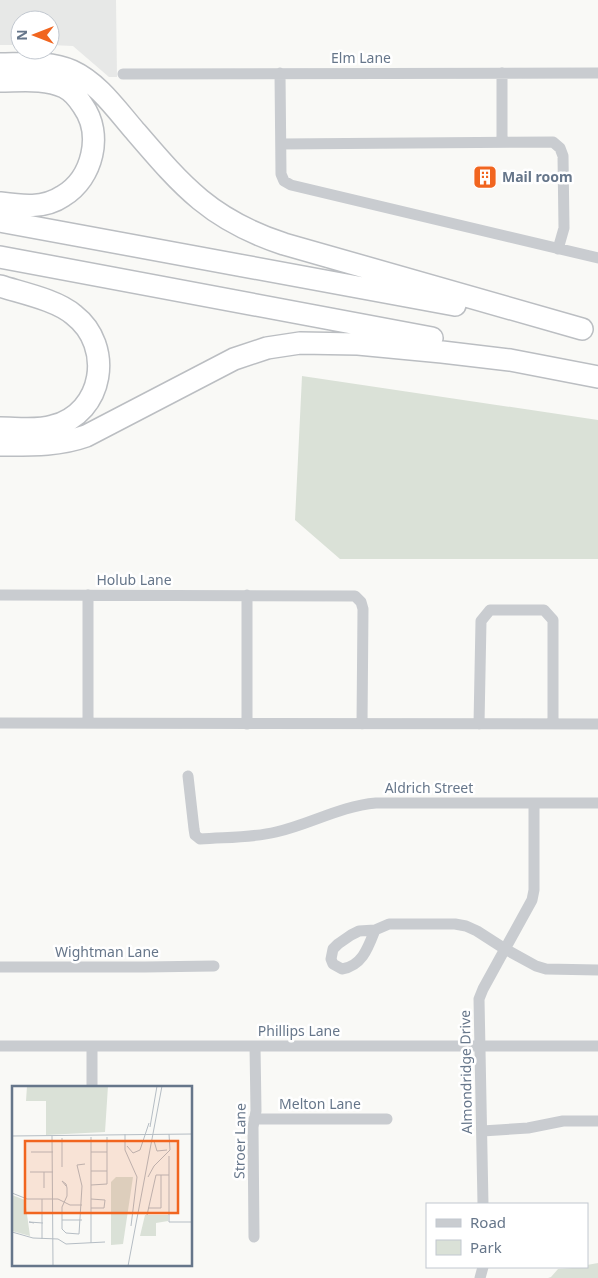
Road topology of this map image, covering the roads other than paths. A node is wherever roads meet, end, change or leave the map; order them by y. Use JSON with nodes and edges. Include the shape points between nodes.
{"nodes":[{"id":1,"x":0,"y":64,"type":"edge"},
{"id":2,"x":280,"y":73,"type":"junction"},
{"id":3,"x":502,"y":73,"type":"junction"},
{"id":4,"x":598,"y":73,"type":"edge"},
{"id":5,"x":123,"y":74,"type":"dead end"},
{"id":6,"x":0,"y":81,"type":"edge"},
{"id":7,"x":502,"y":142,"type":"junction"},
{"id":8,"x":281,"y":144,"type":"junction"},
{"id":9,"x":1,"y":209,"type":"edge"},
{"id":10,"x":558,"y":248,"type":"junction"},
{"id":11,"x":0,"y":258,"type":"edge"},
{"id":12,"x":598,"y":258,"type":"edge"},
{"id":13,"x":0,"y":286,"type":"edge"},
{"id":14,"x":590,"y":330,"type":"edge"},
{"id":15,"x":598,"y":369,"type":"edge"},
{"id":16,"x":598,"y":376,"type":"edge"},
{"id":17,"x":0,"y":428,"type":"edge"},
{"id":18,"x":0,"y":445,"type":"edge"},
{"id":19,"x":0,"y":595,"type":"edge"},
{"id":20,"x":88,"y":595,"type":"junction"},
{"id":21,"x":247,"y":595,"type":"junction"},
{"id":22,"x":88,"y":722,"type":"junction"},
{"id":23,"x":0,"y":723,"type":"edge"},
{"id":24,"x":247,"y":724,"type":"junction"},
{"id":25,"x":362,"y":724,"type":"junction"},
{"id":26,"x":479,"y":724,"type":"junction"},
{"id":27,"x":553,"y":724,"type":"junction"},
{"id":28,"x":598,"y":724,"type":"edge"},
{"id":29,"x":188,"y":776,"type":"dead end"},
{"id":30,"x":534,"y":803,"type":"junction"},
{"id":31,"x":598,"y":804,"type":"edge"},
{"id":32,"x":375,"y":930,"type":"dead end"},
{"id":33,"x":506,"y":949,"type":"junction"},
{"id":34,"x":0,"y":966,"type":"edge"},
{"id":35,"x":214,"y":966,"type":"dead end"},
{"id":36,"x":598,"y":970,"type":"edge"},
{"id":37,"x":480,"y":1045,"type":"junction"},
{"id":38,"x":0,"y":1046,"type":"edge"},
{"id":39,"x":92,"y":1046,"type":"junction"},
{"id":40,"x":255,"y":1046,"type":"junction"},
{"id":41,"x":598,"y":1046,"type":"edge"},
{"id":42,"x":92,"y":1086,"type":"edge"},
{"id":43,"x":254,"y":1119,"type":"junction"},
{"id":44,"x":387,"y":1119,"type":"dead end"},
{"id":45,"x":598,"y":1121,"type":"edge"},
{"id":46,"x":482,"y":1131,"type":"junction"},
{"id":47,"x":483,"y":1203,"type":"edge"},
{"id":48,"x":254,"y":1236,"type":"dead end"}],
"edges":[{"from":1,"to":14,"type":"highway","via":[[57,67],[85,79],[189,190],[216,213],[247,231]]},
{"from":2,"to":3,"type":"street","name":"Elm Lane"},
{"from":2,"to":5,"type":"street","name":"Elm Lane"},
{"from":2,"to":8,"type":"street"},
{"from":3,"to":4,"type":"street","name":"Elm Lane"},
{"from":3,"to":7,"type":"street"},
{"from":6,"to":9,"type":"highway","via":[[42,81],[67,88],[87,110],[94,138],[89,165],[83,177],[64,196],[39,205]]},
{"from":7,"to":8,"type":"street"},
{"from":7,"to":10,"type":"street","via":[[553,142],[560,148],[563,156],[564,228]]},
{"from":8,"to":10,"type":"street","via":[[281,174],[284,182],[291,185]]},
{"from":9,"to":14,"type":"highway"},
{"from":10,"to":12,"type":"street"},
{"from":11,"to":15,"type":"highway"},
{"from":13,"to":17,"type":"highway","via":[[73,314],[93,337],[100,363],[94,392],[76,415],[53,426]]},
{"from":16,"to":18,"type":"highway","via":[[442,352],[358,344],[300,343],[267,348],[234,359],[86,436],[42,445]]},
{"from":19,"to":20,"type":"street","name":"Holub Lane"},
{"from":20,"to":21,"type":"street","name":"Holub Lane"},
{"from":20,"to":22,"type":"street"},
{"from":21,"to":24,"type":"street"},
{"from":21,"to":25,"type":"street","name":"Holub Lane","via":[[355,596],[361,602]]},
{"from":22,"to":23,"type":"street"},
{"from":22,"to":24,"type":"street"},
{"from":24,"to":25,"type":"street"},
{"from":25,"to":26,"type":"street"},
{"from":26,"to":27,"type":"street"},
{"from":26,"to":27,"type":"street","via":[[481,622],[490,610],[544,610],[553,620]]},
{"from":27,"to":28,"type":"street"},
{"from":29,"to":30,"type":"street","name":"Aldrich Street","via":[[194,829],[200,839],[265,834],[360,804]]},
{"from":30,"to":31,"type":"street","name":"Aldrich Street"},
{"from":30,"to":33,"type":"street","name":"Almondridge Drive","via":[[534,890]]},
{"from":32,"to":33,"type":"street","via":[[389,924],[455,924],[477,931]]},
{"from":33,"to":36,"type":"street","via":[[546,969]]},
{"from":33,"to":37,"type":"street","name":"Almondridge Drive","via":[[479,999]]},
{"from":34,"to":35,"type":"street","name":"Wightman Lane"},
{"from":37,"to":40,"type":"street","name":"Phillips Lane"},
{"from":37,"to":41,"type":"street","name":"Phillips Lane"},
{"from":37,"to":46,"type":"street","name":"Almondridge Drive"},
{"from":38,"to":39,"type":"street","name":"Phillips Lane"},
{"from":39,"to":40,"type":"street","name":"Phillips Lane"},
{"from":39,"to":42,"type":"street"},
{"from":40,"to":43,"type":"street","name":"Stroer Lane"},
{"from":43,"to":44,"type":"street","name":"Melton Lane"},
{"from":43,"to":48,"type":"street","name":"Stroer Lane"},
{"from":45,"to":46,"type":"street","via":[[563,1121],[528,1128]]},
{"from":46,"to":47,"type":"street","name":"Almondridge Drive"}]}
